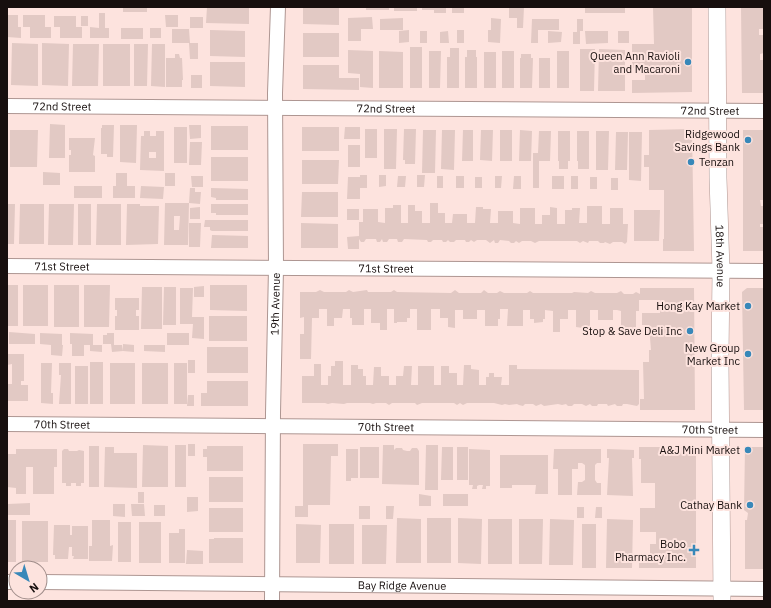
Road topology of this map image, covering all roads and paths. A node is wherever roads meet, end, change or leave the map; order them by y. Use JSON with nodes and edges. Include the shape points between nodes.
{"nodes":[{"id":1,"x":278,"y":7,"type":"edge"},
{"id":2,"x":717,"y":7,"type":"edge"},
{"id":3,"x":7,"y":106,"type":"edge"},
{"id":4,"x":276,"y":108,"type":"junction"},
{"id":5,"x":718,"y":111,"type":"junction"},
{"id":6,"x":764,"y":111,"type":"edge"},
{"id":7,"x":7,"y":266,"type":"edge"},
{"id":8,"x":276,"y":268,"type":"junction"},
{"id":9,"x":721,"y":270,"type":"junction"},
{"id":10,"x":764,"y":271,"type":"edge"},
{"id":11,"x":7,"y":424,"type":"edge"},
{"id":12,"x":273,"y":425,"type":"junction"},
{"id":13,"x":721,"y":430,"type":"junction"},
{"id":14,"x":764,"y":430,"type":"edge"},
{"id":15,"x":48,"y":582,"type":"edge"},
{"id":16,"x":272,"y":584,"type":"junction"},
{"id":17,"x":764,"y":589,"type":"edge"},
{"id":18,"x":722,"y":595,"type":"edge"},
{"id":19,"x":272,"y":601,"type":"edge"}],
"edges":[{"from":1,"to":4,"type":"street","name":"19th Avenue"},
{"from":2,"to":5,"type":"street","name":"18th Avenue"},
{"from":3,"to":4,"type":"street","name":"72nd Street"},
{"from":4,"to":5,"type":"street","name":"72nd Street"},
{"from":4,"to":8,"type":"street","name":"19th Avenue"},
{"from":5,"to":6,"type":"street","name":"72nd Street"},
{"from":5,"to":9,"type":"street","name":"18th Avenue"},
{"from":7,"to":8,"type":"street","name":"71st Street"},
{"from":8,"to":9,"type":"street","name":"71st Street"},
{"from":8,"to":12,"type":"street","name":"19th Avenue"},
{"from":9,"to":10,"type":"street","name":"71st Street"},
{"from":9,"to":13,"type":"street","name":"18th Avenue"},
{"from":11,"to":12,"type":"street","name":"70th Street"},
{"from":12,"to":13,"type":"street","name":"70th Street"},
{"from":12,"to":16,"type":"street","name":"19th Avenue"},
{"from":13,"to":14,"type":"street","name":"70th Street"},
{"from":13,"to":18,"type":"street","name":"18th Avenue"},
{"from":15,"to":16,"type":"street","name":"Bay Ridge Avenue"},
{"from":16,"to":18,"type":"street","name":"Bay Ridge Avenue"},
{"from":16,"to":19,"type":"street","name":"19th Avenue"},
{"from":17,"to":18,"type":"street","name":"Bay Ridge Avenue"}]}
